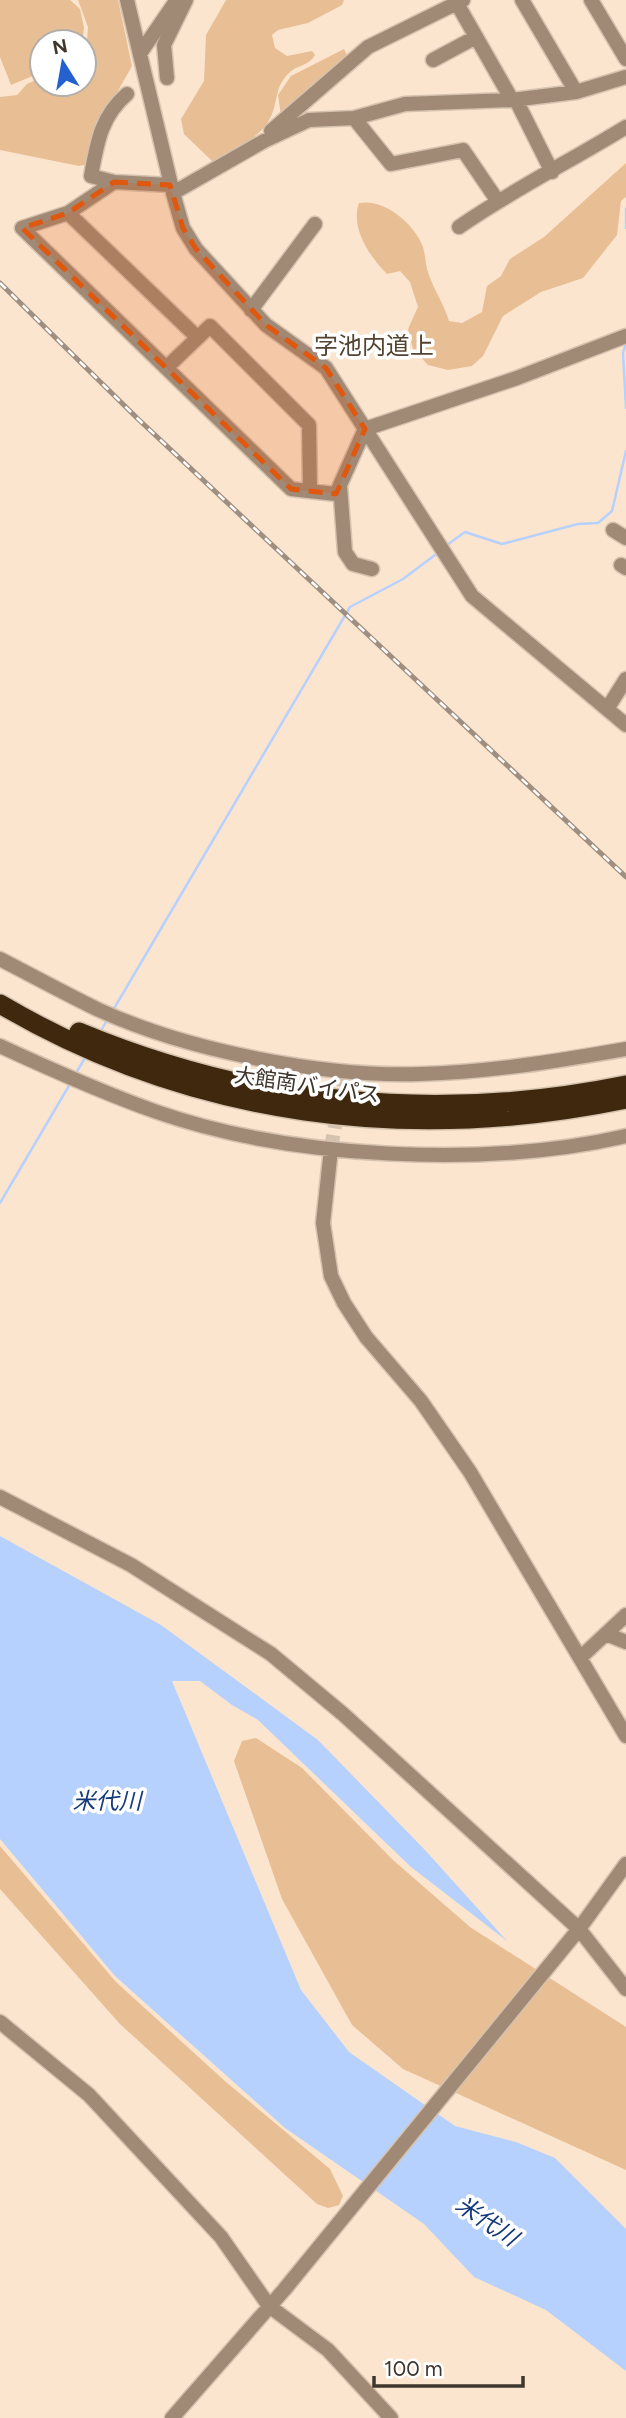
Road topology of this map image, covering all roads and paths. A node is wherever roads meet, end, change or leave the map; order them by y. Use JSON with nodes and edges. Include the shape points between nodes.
{"nodes":[{"id":1,"x":127,"y":0,"type":"edge"},
{"id":2,"x":176,"y":0,"type":"edge"},
{"id":3,"x":186,"y":0,"type":"edge"},
{"id":4,"x":522,"y":0,"type":"edge"},
{"id":5,"x":592,"y":0,"type":"edge"},
{"id":6,"x":458,"y":1,"type":"edge"},
{"id":7,"x":476,"y":37,"type":"junction"},
{"id":8,"x":141,"y":52,"type":"junction"},
{"id":9,"x":626,"y":59,"type":"edge"},
{"id":10,"x":433,"y":60,"type":"dead end"},
{"id":11,"x":626,"y":77,"type":"edge"},
{"id":12,"x":167,"y":78,"type":"dead end"},
{"id":13,"x":576,"y":92,"type":"junction"},
{"id":14,"x":127,"y":94,"type":"dead end"},
{"id":15,"x":514,"y":100,"type":"junction"},
{"id":16,"x":354,"y":118,"type":"junction"},
{"id":17,"x":626,"y":127,"type":"edge"},
{"id":18,"x":251,"y":148,"type":"junction"},
{"id":19,"x":552,"y":172,"type":"junction"},
{"id":20,"x":114,"y":183,"type":"junction"},
{"id":21,"x":172,"y":189,"type":"junction"},
{"id":22,"x":497,"y":200,"type":"junction"},
{"id":23,"x":68,"y":213,"type":"junction"},
{"id":24,"x":315,"y":224,"type":"dead end"},
{"id":25,"x":459,"y":227,"type":"dead end"},
{"id":26,"x":251,"y":310,"type":"junction"},
{"id":27,"x":197,"y":337,"type":"junction"},
{"id":28,"x":622,"y":337,"type":"edge"},
{"id":29,"x":166,"y":368,"type":"junction"},
{"id":30,"x":365,"y":429,"type":"junction"},
{"id":31,"x":340,"y":486,"type":"junction"},
{"id":32,"x":310,"y":489,"type":"junction"},
{"id":33,"x":372,"y":569,"type":"dead end"},
{"id":34,"x":626,"y":679,"type":"edge"},
{"id":35,"x":607,"y":709,"type":"junction"},
{"id":36,"x":626,"y":725,"type":"edge"},
{"id":37,"x":0,"y":959,"type":"edge"},
{"id":38,"x":0,"y":993,"type":"edge"},
{"id":39,"x":0,"y":1004,"type":"edge"},
{"id":40,"x":66,"y":1033,"type":"junction"},
{"id":41,"x":0,"y":1046,"type":"edge"},
{"id":42,"x":626,"y":1049,"type":"edge"},
{"id":43,"x":111,"y":1053,"type":"junction"},
{"id":44,"x":626,"y":1084,"type":"edge"},
{"id":45,"x":626,"y":1099,"type":"edge"},
{"id":46,"x":626,"y":1136,"type":"edge"},
{"id":47,"x":331,"y":1149,"type":"junction"},
{"id":48,"x":0,"y":1497,"type":"edge"},
{"id":49,"x":626,"y":1615,"type":"edge"},
{"id":50,"x":606,"y":1633,"type":"junction"},
{"id":51,"x":626,"y":1642,"type":"edge"},
{"id":52,"x":580,"y":1657,"type":"junction"},
{"id":53,"x":626,"y":1736,"type":"edge"},
{"id":54,"x":626,"y":1864,"type":"edge"},
{"id":55,"x":574,"y":1934,"type":"junction"},
{"id":56,"x":626,"y":1989,"type":"edge"},
{"id":57,"x":0,"y":2022,"type":"edge"},
{"id":58,"x":270,"y":2306,"type":"junction"},
{"id":59,"x":172,"y":2418,"type":"edge"},
{"id":60,"x":391,"y":2418,"type":"edge"}],
"edges":[{"from":1,"to":8,"type":"street"},
{"from":2,"to":8,"type":"street"},
{"from":3,"to":12,"type":"street","via":[[164,45]]},
{"from":4,"to":13,"type":"street"},
{"from":5,"to":9,"type":"street"},
{"from":6,"to":7,"type":"street"},
{"from":6,"to":18,"type":"street","via":[[368,47]]},
{"from":7,"to":10,"type":"street"},
{"from":7,"to":15,"type":"street"},
{"from":8,"to":21,"type":"street"},
{"from":11,"to":13,"type":"street"},
{"from":13,"to":15,"type":"street"},
{"from":14,"to":20,"type":"street","via":[[108,113],[91,176]]},
{"from":15,"to":16,"type":"street","via":[[405,104]]},
{"from":15,"to":19,"type":"street"},
{"from":16,"to":18,"type":"street","via":[[309,120]]},
{"from":16,"to":22,"type":"street","via":[[391,164],[463,150]]},
{"from":17,"to":19,"type":"street"},
{"from":18,"to":21,"type":"street"},
{"from":19,"to":22,"type":"street"},
{"from":20,"to":21,"type":"street"},
{"from":20,"to":23,"type":"street"},
{"from":21,"to":26,"type":"street","via":[[183,228]]},
{"from":22,"to":25,"type":"street"},
{"from":23,"to":27,"type":"street"},
{"from":23,"to":29,"type":"street","via":[[22,228]]},
{"from":24,"to":26,"type":"street"},
{"from":26,"to":30,"type":"street","via":[[326,368]]},
{"from":27,"to":29,"type":"street"},
{"from":27,"to":32,"type":"street","via":[[210,326],[309,425]]},
{"from":28,"to":30,"type":"street"},
{"from":29,"to":32,"type":"street","via":[[291,489]]},
{"from":30,"to":31,"type":"street"},
{"from":30,"to":35,"type":"street","via":[[472,596]]},
{"from":31,"to":32,"type":"street","via":[[336,494]]},
{"from":31,"to":33,"type":"street","via":[[345,552],[353,564]]},
{"from":34,"to":35,"type":"street"},
{"from":35,"to":36,"type":"street"},
{"from":37,"to":42,"type":"street","via":[[110,1014],[191,1043],[344,1071],[419,1074],[520,1067]]},
{"from":38,"to":40,"type":"highway","name":"大館南バイパス"},
{"from":39,"to":40,"type":"highway","name":"大館南バイパス"},
{"from":40,"to":43,"type":"highway","name":"大館南バイパス"},
{"from":41,"to":47,"type":"street","via":[[158,1112],[250,1137]]},
{"from":43,"to":44,"type":"highway","name":"大館南バイパス","via":[[228,1082],[369,1104],[506,1103]]},
{"from":43,"to":45,"type":"highway","name":"大館南バイパス","via":[[229,1097],[367,1118],[510,1117]]},
{"from":46,"to":47,"type":"street","via":[[566,1147],[452,1154]]},
{"from":47,"to":52,"type":"street","via":[[323,1223],[331,1276],[344,1303],[445,1435]]},
{"from":48,"to":55,"type":"street","via":[[131,1565],[271,1654],[343,1714]]},
{"from":49,"to":50,"type":"street"},
{"from":50,"to":51,"type":"street"},
{"from":50,"to":52,"type":"street"},
{"from":52,"to":53,"type":"street"},
{"from":54,"to":55,"type":"street"},
{"from":55,"to":56,"type":"street"},
{"from":55,"to":58,"type":"street"},
{"from":57,"to":58,"type":"street","via":[[89,2095],[144,2151],[221,2236]]},
{"from":58,"to":59,"type":"street"},
{"from":58,"to":60,"type":"street","via":[[328,2350]]}]}
